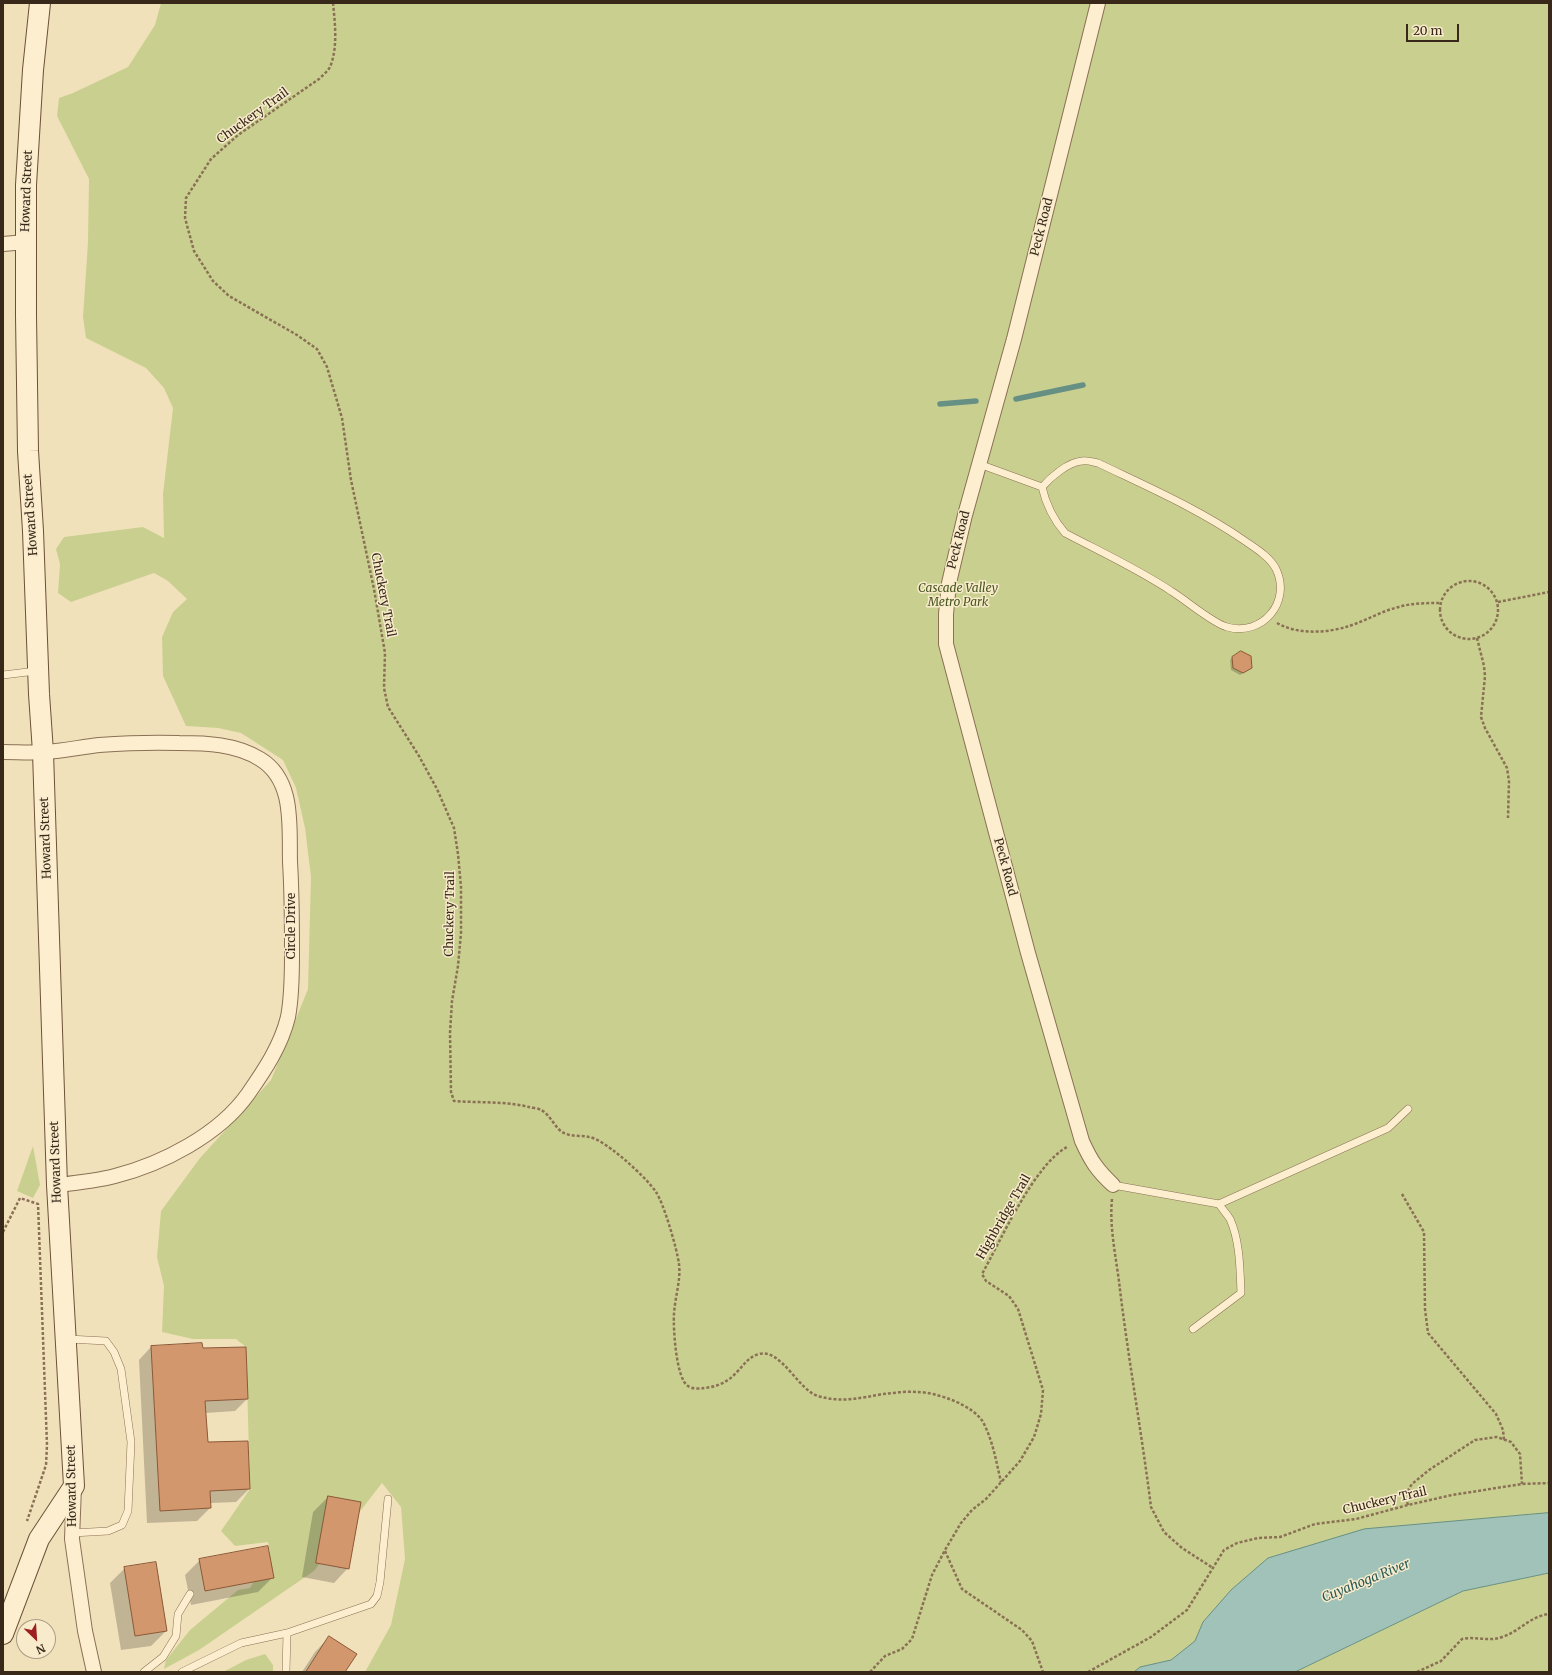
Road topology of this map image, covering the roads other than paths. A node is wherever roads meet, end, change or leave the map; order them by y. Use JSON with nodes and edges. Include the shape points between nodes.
{"nodes":[{"id":1,"x":40,"y":3,"type":"edge"},
{"id":2,"x":1098,"y":3,"type":"edge"},
{"id":3,"x":26,"y":242,"type":"junction"},
{"id":4,"x":3,"y":244,"type":"edge"},
{"id":5,"x":979,"y":464,"type":"junction"},
{"id":6,"x":1042,"y":487,"type":"junction"},
{"id":7,"x":38,"y":671,"type":"junction"},
{"id":8,"x":3,"y":675,"type":"edge"},
{"id":9,"x":3,"y":752,"type":"edge"},
{"id":10,"x":43,"y":752,"type":"junction"},
{"id":11,"x":1408,"y":1109,"type":"dead end"},
{"id":12,"x":57,"y":1185,"type":"junction"},
{"id":13,"x":1113,"y":1185,"type":"joint"},
{"id":14,"x":1219,"y":1204,"type":"junction"},
{"id":15,"x":1193,"y":1329,"type":"dead end"},
{"id":16,"x":66,"y":1339,"type":"junction"},
{"id":17,"x":74,"y":1486,"type":"junction"},
{"id":18,"x":388,"y":1499,"type":"dead end"},
{"id":19,"x":72,"y":1533,"type":"junction"},
{"id":20,"x":190,"y":1594,"type":"dead end"},
{"id":21,"x":287,"y":1632,"type":"junction"},
{"id":22,"x":3,"y":1634,"type":"edge"},
{"id":23,"x":94,"y":1672,"type":"edge"},
{"id":24,"x":144,"y":1672,"type":"edge"},
{"id":25,"x":182,"y":1672,"type":"edge"},
{"id":26,"x":286,"y":1672,"type":"edge"}],
"edges":[{"from":1,"to":3,"type":"main road","name":"Howard Street","via":[[27,177]]},
{"from":2,"to":5,"type":"street","name":"Peck Road","via":[[1014,339]]},
{"from":3,"to":4,"type":"street"},
{"from":3,"to":7,"type":"main road","name":"Howard Street","via":[[28,451]]},
{"from":5,"to":6,"type":"lane"},
{"from":5,"to":13,"type":"street","name":"Peck Road","via":[[949,583],[946,644],[1028,953],[1082,1141],[1092,1161]]},
{"from":6,"to":6,"type":"lane","via":[[1048,508],[1065,533],[1171,590],[1216,622],[1238,629],[1254,626],[1268,618],[1277,607],[1281,595],[1281,582],[1276,568],[1258,550],[1224,526],[1160,492],[1098,463],[1081,461],[1052,476]]},
{"from":7,"to":8,"type":"lane"},
{"from":7,"to":10,"type":"main road","name":"Howard Street"},
{"from":9,"to":10,"type":"street","name":"Circle Drive"},
{"from":10,"to":12,"type":"main road","name":"Howard Street"},
{"from":10,"to":12,"type":"street","name":"Circle Drive","via":[[143,742],[204,743],[244,751],[260,759],[272,769],[284,786],[288,807],[292,910],[292,985],[288,1017],[263,1074],[245,1100],[214,1130],[190,1145],[141,1168],[114,1176]]},
{"from":11,"to":14,"type":"lane","via":[[1388,1128]]},
{"from":12,"to":16,"type":"main road","name":"Howard Street"},
{"from":13,"to":14,"type":"lane"},
{"from":14,"to":15,"type":"lane","via":[[1230,1218],[1236,1236],[1241,1293]]},
{"from":16,"to":17,"type":"main road","name":"Howard Street"},
{"from":16,"to":19,"type":"lane","via":[[106,1341],[114,1352],[121,1369],[131,1442],[128,1512],[122,1525],[108,1531]]},
{"from":17,"to":19,"type":"street","name":"Howard Street"},
{"from":17,"to":22,"type":"main road","via":[[39,1539]]},
{"from":18,"to":21,"type":"lane","via":[[380,1582],[377,1596],[371,1604]]},
{"from":19,"to":23,"type":"street","name":"Howard Street","via":[[78,1590]]},
{"from":20,"to":24,"type":"lane","via":[[178,1614],[176,1636],[163,1657]]},
{"from":21,"to":25,"type":"lane","via":[[242,1643]]},
{"from":21,"to":26,"type":"lane"}]}
